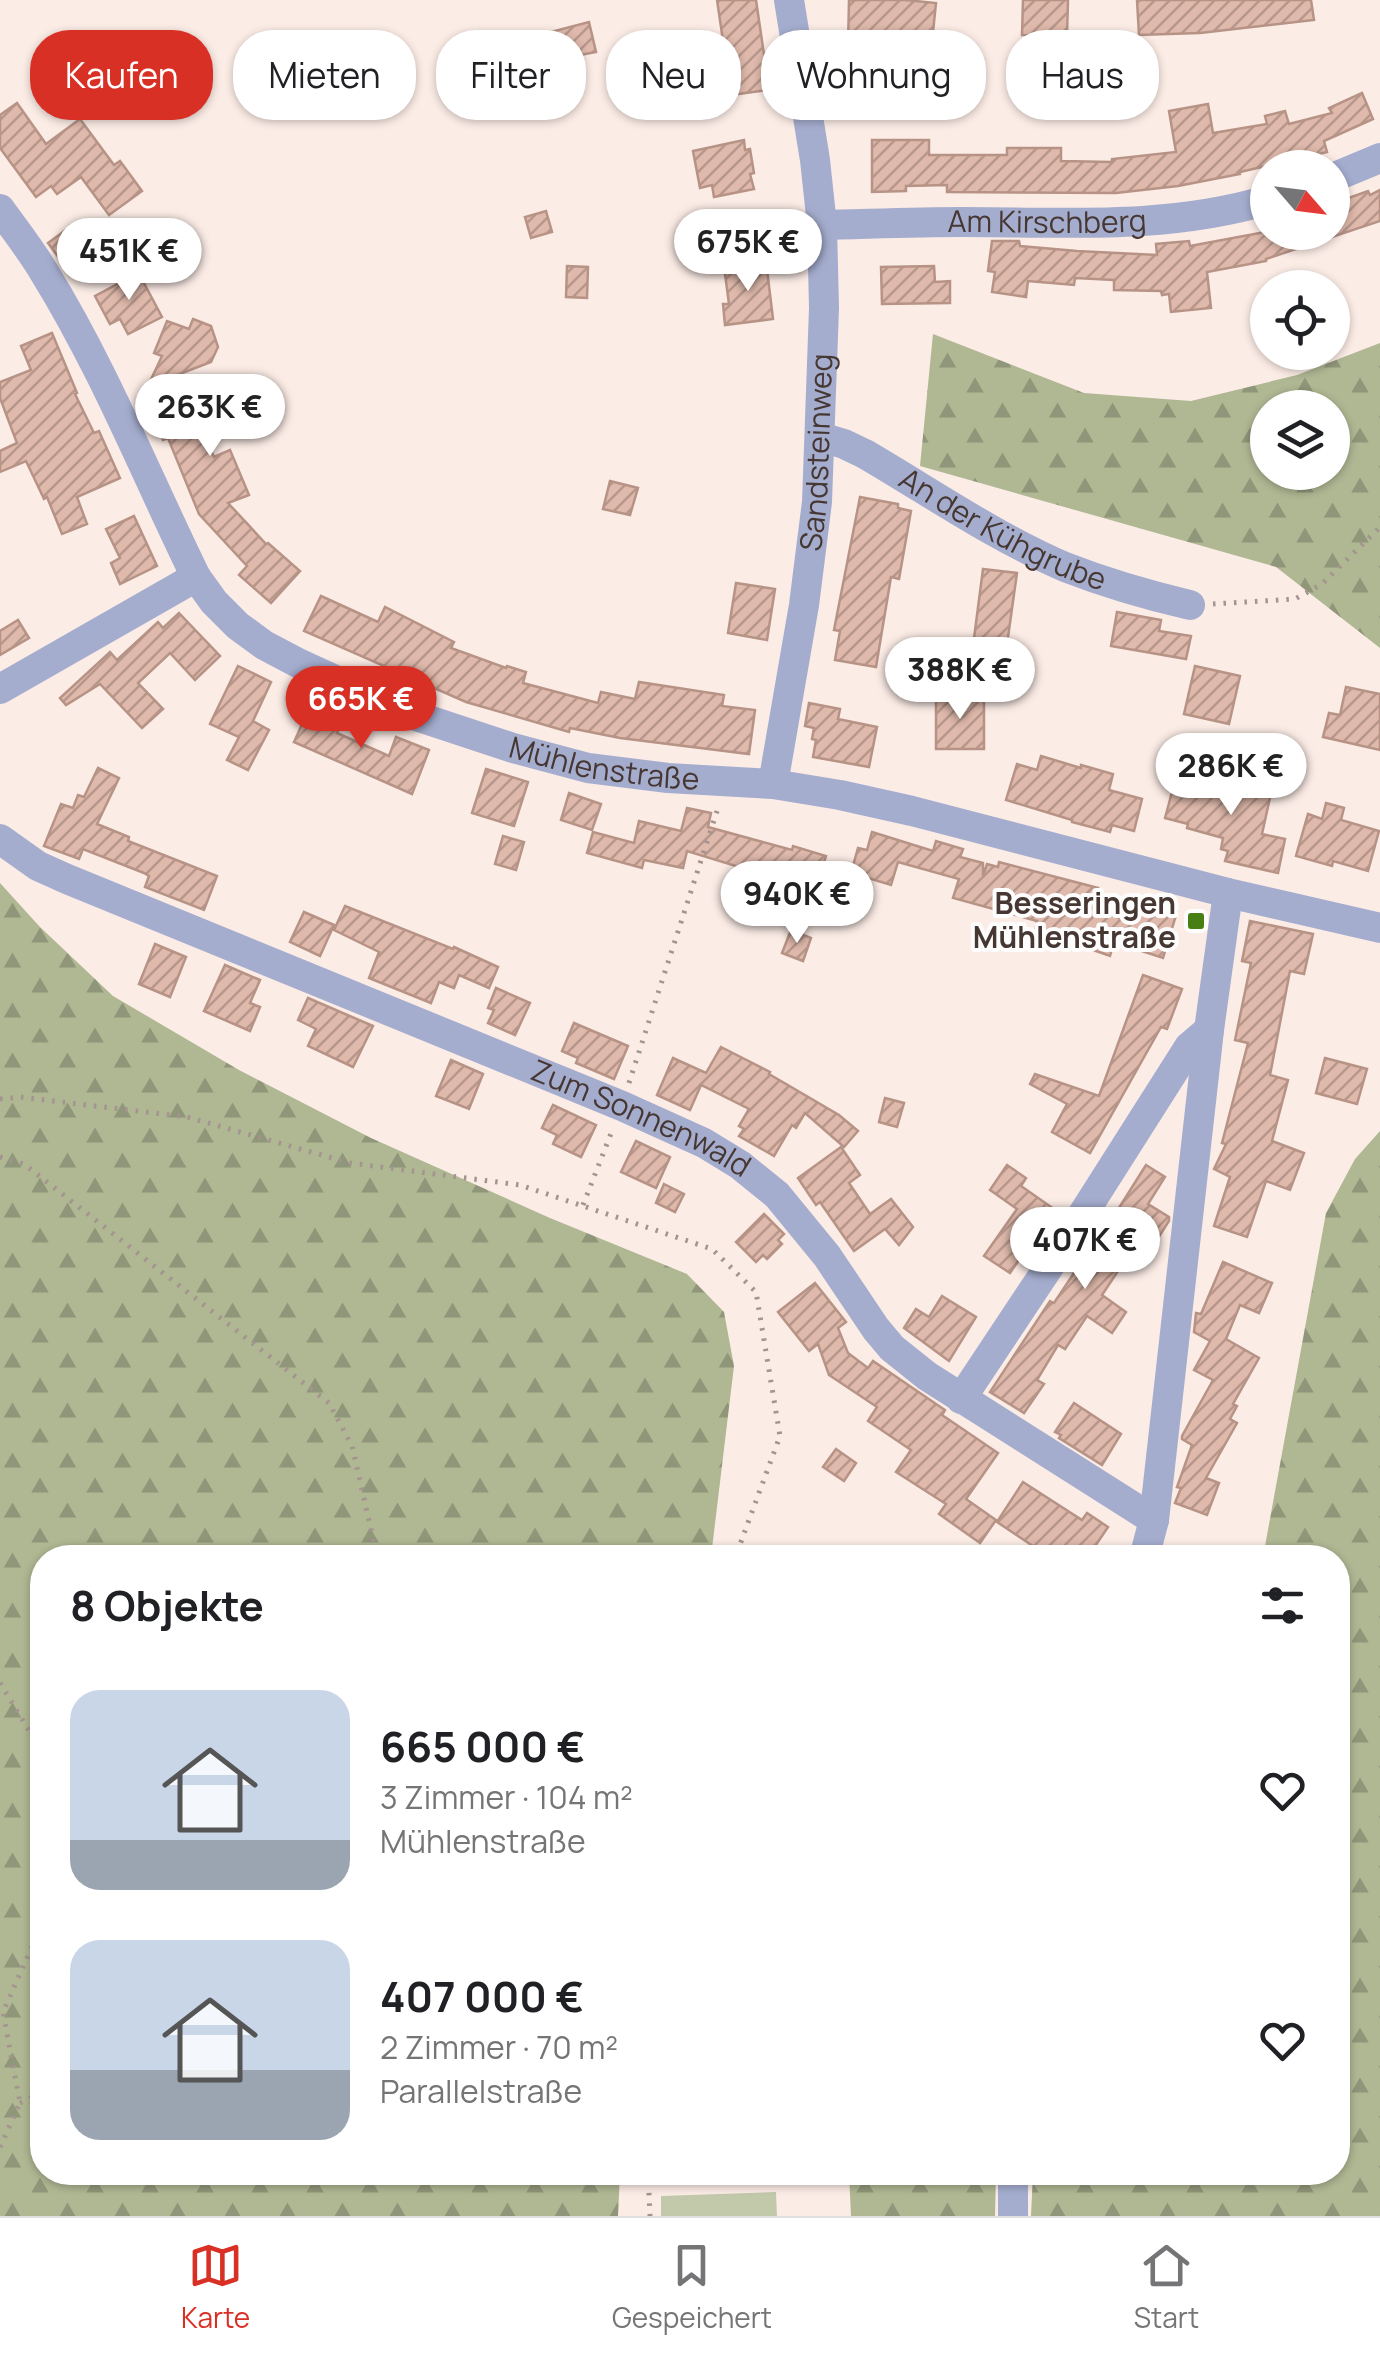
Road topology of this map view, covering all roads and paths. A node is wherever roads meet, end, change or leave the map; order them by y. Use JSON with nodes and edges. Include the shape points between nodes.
{"nodes":[{"id":1,"x":789,"y":0,"type":"edge"},
{"id":2,"x":1380,"y":158,"type":"edge"},
{"id":3,"x":1350,"y":170,"type":"edge"},
{"id":4,"x":1250,"y":204,"type":"edge"},
{"id":5,"x":0,"y":209,"type":"edge"},
{"id":6,"x":822,"y":225,"type":"junction"},
{"id":7,"x":821,"y":437,"type":"junction"},
{"id":8,"x":1380,"y":527,"type":"edge"},
{"id":9,"x":196,"y":577,"type":"junction"},
{"id":10,"x":1190,"y":605,"type":"joint"},
{"id":11,"x":0,"y":689,"type":"edge"},
{"id":12,"x":726,"y":782,"type":"junction"},
{"id":13,"x":773,"y":784,"type":"junction"},
{"id":14,"x":0,"y":838,"type":"edge"},
{"id":15,"x":1228,"y":893,"type":"junction"},
{"id":16,"x":1380,"y":928,"type":"edge"},
{"id":17,"x":1209,"y":1030,"type":"junction"},
{"id":18,"x":0,"y":1099,"type":"edge"},
{"id":19,"x":622,"y":1106,"type":"junction"},
{"id":20,"x":0,"y":1157,"type":"edge"},
{"id":21,"x":583,"y":1206,"type":"junction"},
{"id":22,"x":961,"y":1399,"type":"junction"},
{"id":23,"x":1154,"y":1520,"type":"junction"},
{"id":24,"x":372,"y":1545,"type":"edge"},
{"id":25,"x":740,"y":1545,"type":"edge"},
{"id":26,"x":1147,"y":1545,"type":"edge"},
{"id":27,"x":0,"y":1683,"type":"edge"},
{"id":28,"x":30,"y":1732,"type":"edge"},
{"id":29,"x":30,"y":1951,"type":"edge"},
{"id":30,"x":30,"y":2098,"type":"edge"},
{"id":31,"x":20,"y":2103,"type":"junction"},
{"id":32,"x":0,"y":2146,"type":"edge"},
{"id":33,"x":649,"y":2185,"type":"edge"},
{"id":34,"x":1013,"y":2185,"type":"edge"},
{"id":35,"x":650,"y":2216,"type":"edge"},
{"id":36,"x":1013,"y":2216,"type":"edge"}],
"edges":[{"from":1,"to":6,"type":"street","name":"Sandsteinweg"},
{"from":2,"to":3,"type":"street"},
{"from":4,"to":6,"type":"street","name":"Am Kirschberg","via":[[1150,222]]},
{"from":5,"to":9,"type":"street","name":"Mühlenstraße","via":[[70,316]]},
{"from":6,"to":7,"type":"street","name":"Sandsteinweg"},
{"from":7,"to":10,"type":"street","name":"An der Kühgrube","via":[[865,454],[1062,566]]},
{"from":7,"to":13,"type":"street","name":"Sandsteinweg","via":[[804,605]]},
{"from":8,"to":10,"type":"path","via":[[1322,584],[1295,599]]},
{"from":9,"to":11,"type":"street"},
{"from":9,"to":12,"type":"street","name":"Mühlenstraße","via":[[264,645],[407,714],[588,768]]},
{"from":12,"to":13,"type":"street","name":"Mühlenstraße"},
{"from":12,"to":19,"type":"path"},
{"from":13,"to":15,"type":"street","name":"Mühlenstraße","via":[[912,811]]},
{"from":14,"to":19,"type":"street","name":"Zum Sonnenwald","via":[[67,880]]},
{"from":15,"to":16,"type":"street","name":"Mühlenstraße"},
{"from":15,"to":17,"type":"street"},
{"from":17,"to":22,"type":"street","via":[[1189,1047]]},
{"from":17,"to":23,"type":"street"},
{"from":18,"to":21,"type":"path","via":[[187,1117],[350,1163],[520,1184]]},
{"from":19,"to":21,"type":"path"},
{"from":19,"to":22,"type":"street","name":"Zum Sonnenwald","via":[[704,1142],[777,1195],[892,1348]]},
{"from":20,"to":24,"type":"path","via":[[24,1164],[329,1403],[352,1446]]},
{"from":21,"to":25,"type":"path","via":[[712,1249],[756,1292],[780,1436]]},
{"from":22,"to":23,"type":"street","name":"Zum Sonnenwald"},
{"from":23,"to":26,"type":"street"},
{"from":27,"to":28,"type":"path"},
{"from":29,"to":31,"type":"path","via":[[3,2012]]},
{"from":30,"to":31,"type":"path"},
{"from":31,"to":32,"type":"path"},
{"from":33,"to":35,"type":"path"},
{"from":34,"to":36,"type":"street"}]}
